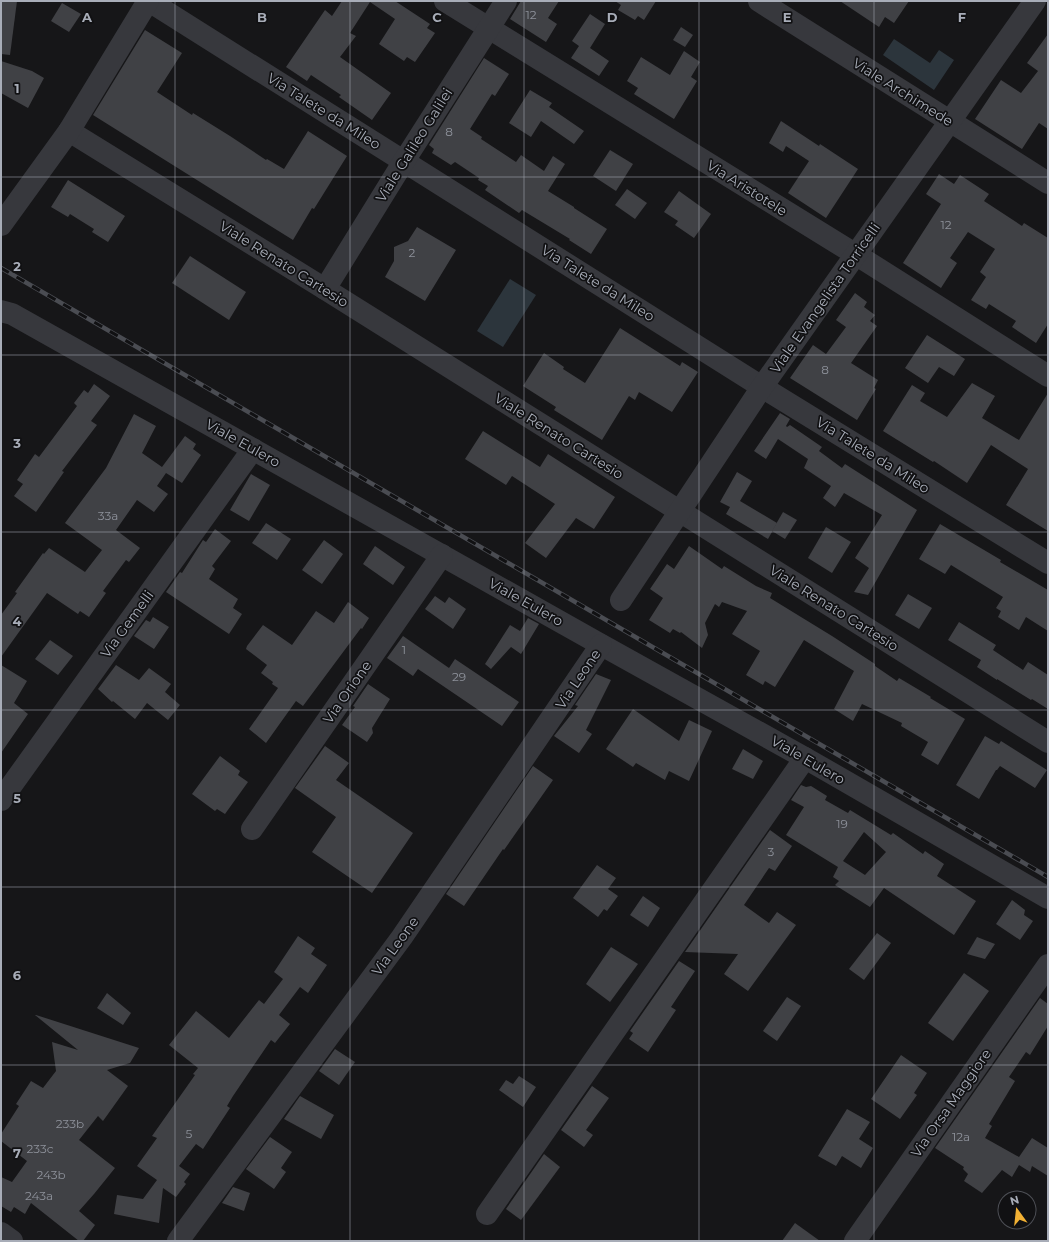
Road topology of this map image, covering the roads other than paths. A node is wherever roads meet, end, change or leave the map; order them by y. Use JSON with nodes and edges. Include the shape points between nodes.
{"nodes":[{"id":1,"x":149,"y":1,"type":"edge"},
{"id":2,"x":445,"y":1,"type":"edge"},
{"id":3,"x":506,"y":1,"type":"edge"},
{"id":4,"x":759,"y":1,"type":"edge"},
{"id":5,"x":1035,"y":1,"type":"edge"},
{"id":6,"x":488,"y":27,"type":"junction"},
{"id":7,"x":950,"y":122,"type":"junction"},
{"id":8,"x":69,"y":131,"type":"junction"},
{"id":9,"x":404,"y":161,"type":"junction"},
{"id":10,"x":1048,"y":183,"type":"edge"},
{"id":11,"x":1,"y":225,"type":"edge"},
{"id":12,"x":855,"y":254,"type":"junction"},
{"id":13,"x":325,"y":289,"type":"junction"},
{"id":14,"x":1,"y":311,"type":"edge"},
{"id":15,"x":1048,"y":376,"type":"edge"},
{"id":16,"x":762,"y":386,"type":"junction"},
{"id":17,"x":253,"y":449,"type":"junction"},
{"id":18,"x":679,"y":511,"type":"junction"},
{"id":19,"x":442,"y":555,"type":"junction"},
{"id":20,"x":1048,"y":563,"type":"edge"},
{"id":21,"x":621,"y":600,"type":"dead end"},
{"id":22,"x":601,"y":645,"type":"junction"},
{"id":23,"x":1048,"y":742,"type":"edge"},
{"id":24,"x":805,"y":758,"type":"junction"},
{"id":25,"x":1,"y":800,"type":"edge"},
{"id":26,"x":252,"y":829,"type":"dead end"},
{"id":27,"x":1048,"y":898,"type":"edge"},
{"id":28,"x":1048,"y":965,"type":"edge"},
{"id":29,"x":487,"y":1214,"type":"dead end"},
{"id":30,"x":1,"y":1233,"type":"edge"},
{"id":31,"x":12,"y":1241,"type":"edge"},
{"id":32,"x":178,"y":1241,"type":"edge"},
{"id":33,"x":855,"y":1241,"type":"edge"}],
"edges":[{"from":1,"to":8,"type":"street"},
{"from":1,"to":9,"type":"street","name":"Via Talete da Mileo"},
{"from":2,"to":6,"type":"street","name":"Via Aristotele"},
{"from":3,"to":6,"type":"street","name":"Viale Galileo Galilei"},
{"from":4,"to":7,"type":"street","name":"Viale Archimede"},
{"from":5,"to":7,"type":"street","name":"Viale Evangelista Torricelli"},
{"from":6,"to":9,"type":"street","name":"Viale Galileo Galilei"},
{"from":6,"to":12,"type":"street","name":"Via Aristotele"},
{"from":7,"to":10,"type":"street","name":"Viale Archimede"},
{"from":7,"to":12,"type":"street","name":"Viale Evangelista Torricelli"},
{"from":8,"to":11,"type":"street"},
{"from":8,"to":13,"type":"street","name":"Viale Renato Cartesio"},
{"from":9,"to":13,"type":"street","name":"Viale Galileo Galilei"},
{"from":9,"to":16,"type":"street","name":"Via Talete da Mileo"},
{"from":12,"to":15,"type":"street","name":"Via Aristotele"},
{"from":12,"to":16,"type":"street","name":"Viale Evangelista Torricelli"},
{"from":13,"to":18,"type":"street","name":"Viale Renato Cartesio"},
{"from":14,"to":17,"type":"street","name":"Viale Eulero","via":[[12,314]]},
{"from":16,"to":18,"type":"street","name":"Viale Evangelista Torricelli"},
{"from":16,"to":20,"type":"street","name":"Via Talete da Mileo"},
{"from":17,"to":19,"type":"street","name":"Viale Eulero"},
{"from":17,"to":25,"type":"street","name":"Via Gemelli"},
{"from":18,"to":21,"type":"street","name":"Viale Evangelista Torricelli"},
{"from":18,"to":23,"type":"street","name":"Viale Renato Cartesio"},
{"from":19,"to":22,"type":"street","name":"Viale Eulero"},
{"from":19,"to":26,"type":"street","name":"Via Orione"},
{"from":22,"to":24,"type":"street","name":"Viale Eulero"},
{"from":22,"to":32,"type":"street","name":"Via Leone","via":[[402,937]]},
{"from":24,"to":27,"type":"street","name":"Viale Eulero"},
{"from":24,"to":29,"type":"street"},
{"from":28,"to":33,"type":"street","name":"Via Orsa Maggiore"},
{"from":30,"to":31,"type":"street"}]}
